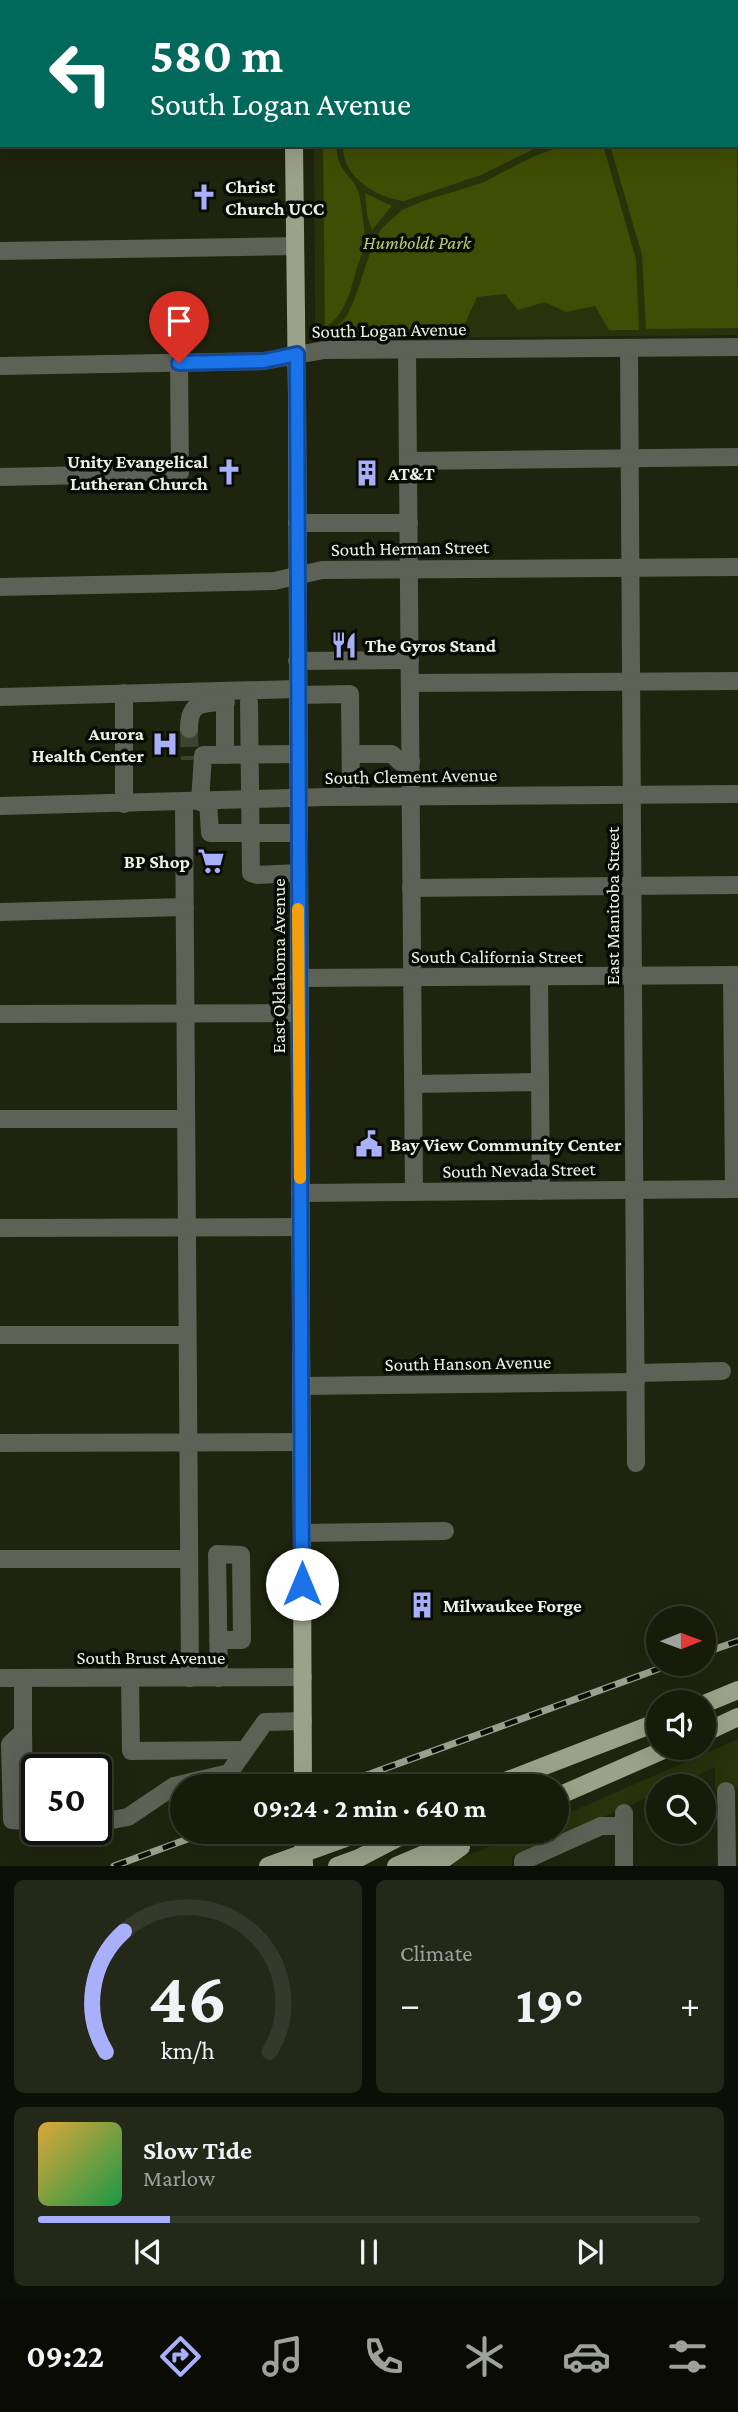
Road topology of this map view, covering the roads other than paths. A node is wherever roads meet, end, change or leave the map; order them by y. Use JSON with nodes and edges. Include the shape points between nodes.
{"nodes":[{"id":1,"x":294,"y":147,"type":"edge"},
{"id":2,"x":295,"y":246,"type":"junction"},
{"id":3,"x":0,"y":251,"type":"edge"},
{"id":4,"x":738,"y":347,"type":"edge"},
{"id":5,"x":629,"y":348,"type":"junction"},
{"id":6,"x":407,"y":350,"type":"junction"},
{"id":7,"x":297,"y":354,"type":"junction"},
{"id":8,"x":179,"y":363,"type":"junction"},
{"id":9,"x":0,"y":366,"type":"edge"},
{"id":10,"x":738,"y":457,"type":"edge"},
{"id":11,"x":630,"y":458,"type":"junction"},
{"id":12,"x":408,"y":461,"type":"junction"},
{"id":13,"x":0,"y":477,"type":"edge"},
{"id":14,"x":297,"y":523,"type":"junction"},
{"id":15,"x":409,"y":523,"type":"junction"},
{"id":16,"x":738,"y":567,"type":"edge"},
{"id":17,"x":630,"y":568,"type":"junction"},
{"id":18,"x":409,"y":569,"type":"junction"},
{"id":19,"x":297,"y":576,"type":"junction"},
{"id":20,"x":0,"y":587,"type":"edge"},
{"id":21,"x":410,"y":660,"type":"junction"},
{"id":22,"x":297,"y":661,"type":"junction"},
{"id":23,"x":631,"y":681,"type":"junction"},
{"id":24,"x":738,"y":681,"type":"edge"},
{"id":25,"x":410,"y":683,"type":"junction"},
{"id":26,"x":269,"y":690,"type":"junction"},
{"id":27,"x":298,"y":692,"type":"junction"},
{"id":28,"x":124,"y":694,"type":"junction"},
{"id":29,"x":0,"y":697,"type":"edge"},
{"id":30,"x":225,"y":702,"type":"junction"},
{"id":31,"x":249,"y":702,"type":"junction"},
{"id":32,"x":189,"y":729,"type":"tunnel mouth"},
{"id":33,"x":298,"y":754,"type":"junction"},
{"id":34,"x":351,"y":754,"type":"junction"},
{"id":35,"x":225,"y":755,"type":"junction"},
{"id":36,"x":249,"y":755,"type":"junction"},
{"id":37,"x":190,"y":760,"type":"tunnel mouth"},
{"id":38,"x":411,"y":762,"type":"junction"},
{"id":39,"x":199,"y":782,"type":"junction"},
{"id":40,"x":738,"y":794,"type":"edge"},
{"id":41,"x":632,"y":795,"type":"junction"},
{"id":42,"x":351,"y":797,"type":"junction"},
{"id":43,"x":411,"y":797,"type":"junction"},
{"id":44,"x":298,"y":799,"type":"junction"},
{"id":45,"x":250,"y":801,"type":"junction"},
{"id":46,"x":197,"y":802,"type":"junction"},
{"id":47,"x":124,"y":804,"type":"junction"},
{"id":48,"x":0,"y":806,"type":"edge"},
{"id":49,"x":298,"y":833,"type":"junction"},
{"id":50,"x":250,"y":834,"type":"junction"},
{"id":51,"x":298,"y":873,"type":"junction"},
{"id":52,"x":738,"y":885,"type":"edge"},
{"id":53,"x":632,"y":886,"type":"junction"},
{"id":54,"x":411,"y":888,"type":"junction"},
{"id":55,"x":185,"y":907,"type":"junction"},
{"id":56,"x":0,"y":912,"type":"edge"},
{"id":57,"x":735,"y":975,"type":"edge"},
{"id":58,"x":539,"y":976,"type":"junction"},
{"id":59,"x":633,"y":976,"type":"junction"},
{"id":60,"x":412,"y":977,"type":"junction"},
{"id":61,"x":299,"y":978,"type":"junction"},
{"id":62,"x":185,"y":1013,"type":"junction"},
{"id":63,"x":299,"y":1013,"type":"junction"},
{"id":64,"x":0,"y":1014,"type":"edge"},
{"id":65,"x":736,"y":1081,"type":"edge"},
{"id":66,"x":540,"y":1082,"type":"junction"},
{"id":67,"x":413,"y":1084,"type":"junction"},
{"id":68,"x":0,"y":1119,"type":"edge"},
{"id":69,"x":186,"y":1119,"type":"junction"},
{"id":70,"x":736,"y":1189,"type":"edge"},
{"id":71,"x":541,"y":1191,"type":"junction"},
{"id":72,"x":635,"y":1191,"type":"junction"},
{"id":73,"x":414,"y":1192,"type":"junction"},
{"id":74,"x":300,"y":1193,"type":"junction"},
{"id":75,"x":187,"y":1227,"type":"junction"},
{"id":76,"x":300,"y":1227,"type":"junction"},
{"id":77,"x":0,"y":1228,"type":"edge"},
{"id":78,"x":0,"y":1335,"type":"edge"},
{"id":79,"x":187,"y":1335,"type":"junction"},
{"id":80,"x":722,"y":1371,"type":"dead end"},
{"id":81,"x":636,"y":1378,"type":"junction"},
{"id":82,"x":301,"y":1386,"type":"junction"},
{"id":83,"x":188,"y":1442,"type":"junction"},
{"id":84,"x":301,"y":1442,"type":"junction"},
{"id":85,"x":0,"y":1443,"type":"edge"},
{"id":86,"x":636,"y":1463,"type":"dead end"},
{"id":87,"x":445,"y":1531,"type":"dead end"},
{"id":88,"x":302,"y":1533,"type":"junction"},
{"id":89,"x":0,"y":1559,"type":"edge"},
{"id":90,"x":189,"y":1559,"type":"junction"},
{"id":91,"x":218,"y":1640,"type":"dead end"},
{"id":92,"x":303,"y":1677,"type":"junction"},
{"id":93,"x":0,"y":1678,"type":"edge"},
{"id":94,"x":23,"y":1678,"type":"junction"},
{"id":95,"x":130,"y":1678,"type":"junction"},
{"id":96,"x":190,"y":1678,"type":"junction"},
{"id":97,"x":219,"y":1678,"type":"junction"},
{"id":98,"x":738,"y":1690,"type":"edge"},
{"id":99,"x":716,"y":1699,"type":"edge"},
{"id":100,"x":738,"y":1717,"type":"edge"},
{"id":101,"x":303,"y":1721,"type":"junction"},
{"id":102,"x":716,"y":1727,"type":"edge"},
{"id":103,"x":646,"y":1728,"type":"edge"},
{"id":104,"x":23,"y":1732,"type":"junction"},
{"id":105,"x":244,"y":1750,"type":"junction"},
{"id":106,"x":23,"y":1754,"type":"edge"},
{"id":107,"x":646,"y":1758,"type":"edge"},
{"id":108,"x":303,"y":1774,"type":"edge"},
{"id":109,"x":524,"y":1774,"type":"edge"},
{"id":110,"x":569,"y":1791,"type":"edge"},
{"id":111,"x":726,"y":1791,"type":"dead end"},
{"id":112,"x":732,"y":1814,"type":"edge"},
{"id":113,"x":112,"y":1820,"type":"edge"},
{"id":114,"x":21,"y":1821,"type":"edge"},
{"id":115,"x":303,"y":1844,"type":"edge"},
{"id":116,"x":329,"y":1844,"type":"edge"},
{"id":117,"x":386,"y":1844,"type":"edge"},
{"id":118,"x":447,"y":1844,"type":"edge"},
{"id":119,"x":466,"y":1844,"type":"edge"},
{"id":120,"x":523,"y":1864,"type":"edge"},
{"id":121,"x":268,"y":1866,"type":"edge"},
{"id":122,"x":304,"y":1866,"type":"edge"},
{"id":123,"x":337,"y":1866,"type":"edge"},
{"id":124,"x":396,"y":1866,"type":"edge"},
{"id":125,"x":428,"y":1866,"type":"edge"},
{"id":126,"x":624,"y":1866,"type":"edge"},
{"id":127,"x":727,"y":1866,"type":"edge"}],
"edges":[{"from":1,"to":2,"type":"main road","name":"East Oklahoma Avenue"},
{"from":2,"to":3,"type":"street"},
{"from":2,"to":7,"type":"main road","name":"East Oklahoma Avenue"},
{"from":4,"to":5,"type":"street","name":"South Logan Avenue"},
{"from":5,"to":6,"type":"street","name":"South Logan Avenue"},
{"from":5,"to":11,"type":"street","name":"East Manitoba Street"},
{"from":6,"to":7,"type":"street","name":"South Logan Avenue"},
{"from":6,"to":12,"type":"street"},
{"from":7,"to":8,"type":"street","name":"South Logan Avenue","via":[[264,361]]},
{"from":7,"to":14,"type":"main road","name":"East Oklahoma Avenue"},
{"from":8,"to":9,"type":"street","name":"South Logan Avenue"},
{"from":8,"to":13,"type":"street","via":[[180,473]]},
{"from":10,"to":11,"type":"street"},
{"from":11,"to":12,"type":"street"},
{"from":11,"to":17,"type":"street","name":"East Manitoba Street"},
{"from":12,"to":15,"type":"street"},
{"from":14,"to":15,"type":"street"},
{"from":14,"to":19,"type":"main road","name":"East Oklahoma Avenue"},
{"from":15,"to":18,"type":"street"},
{"from":16,"to":17,"type":"street","name":"South Herman Street"},
{"from":17,"to":18,"type":"street","name":"South Herman Street"},
{"from":17,"to":23,"type":"street","name":"East Manitoba Street"},
{"from":18,"to":19,"type":"street","name":"South Herman Street","via":[[322,570]]},
{"from":18,"to":21,"type":"street"},
{"from":19,"to":20,"type":"street","name":"South Herman Street","via":[[274,581]]},
{"from":19,"to":22,"type":"main road","name":"East Oklahoma Avenue"},
{"from":21,"to":22,"type":"street"},
{"from":21,"to":25,"type":"street"},
{"from":22,"to":27,"type":"main road","name":"East Oklahoma Avenue"},
{"from":23,"to":24,"type":"street"},
{"from":23,"to":25,"type":"street"},
{"from":23,"to":41,"type":"street","name":"East Manitoba Street"},
{"from":25,"to":38,"type":"street"},
{"from":26,"to":27,"type":"street"},
{"from":26,"to":28,"type":"street"},
{"from":26,"to":31,"type":"street","via":[[261,700]]},
{"from":27,"to":33,"type":"main road","name":"East Oklahoma Avenue"},
{"from":27,"to":34,"type":"street","via":[[350,694]]},
{"from":28,"to":29,"type":"street"},
{"from":28,"to":47,"type":"street"},
{"from":30,"to":31,"type":"street"},
{"from":30,"to":32,"type":"street","via":[[195,707]]},
{"from":30,"to":35,"type":"street"},
{"from":31,"to":36,"type":"street"},
{"from":33,"to":36,"type":"street"},
{"from":33,"to":44,"type":"main road","name":"East Oklahoma Avenue"},
{"from":34,"to":38,"type":"street","via":[[392,754],[400,762]]},
{"from":34,"to":42,"type":"street"},
{"from":35,"to":36,"type":"street"},
{"from":35,"to":39,"type":"street","via":[[203,755]]},
{"from":36,"to":45,"type":"street"},
{"from":37,"to":39,"type":"street"},
{"from":38,"to":43,"type":"street"},
{"from":39,"to":46,"type":"street"},
{"from":40,"to":41,"type":"street","name":"South Clement Avenue"},
{"from":41,"to":43,"type":"street","name":"South Clement Avenue"},
{"from":41,"to":53,"type":"street","name":"East Manitoba Street"},
{"from":42,"to":43,"type":"street","name":"South Clement Avenue"},
{"from":42,"to":44,"type":"street","name":"South Clement Avenue"},
{"from":43,"to":54,"type":"street"},
{"from":44,"to":45,"type":"street","name":"South Clement Avenue"},
{"from":44,"to":49,"type":"main road","name":"East Oklahoma Avenue"},
{"from":45,"to":46,"type":"street","name":"South Clement Avenue"},
{"from":45,"to":50,"type":"street"},
{"from":46,"to":47,"type":"street","name":"South Clement Avenue"},
{"from":46,"to":50,"type":"street","via":[[209,833]]},
{"from":46,"to":55,"type":"street"},
{"from":47,"to":48,"type":"street","name":"South Clement Avenue"},
{"from":49,"to":50,"type":"street"},
{"from":49,"to":51,"type":"main road","name":"East Oklahoma Avenue"},
{"from":50,"to":51,"type":"street","via":[[251,873]]},
{"from":51,"to":61,"type":"main road","name":"East Oklahoma Avenue"},
{"from":52,"to":53,"type":"street"},
{"from":53,"to":54,"type":"street"},
{"from":53,"to":59,"type":"street","name":"East Manitoba Street"},
{"from":54,"to":60,"type":"street"},
{"from":55,"to":56,"type":"street"},
{"from":55,"to":62,"type":"street"},
{"from":57,"to":59,"type":"street","name":"South California Street"},
{"from":57,"to":65,"type":"street"},
{"from":58,"to":59,"type":"street","name":"South California Street"},
{"from":58,"to":60,"type":"street","name":"South California Street"},
{"from":58,"to":66,"type":"street"},
{"from":59,"to":72,"type":"street","name":"East Manitoba Street"},
{"from":60,"to":61,"type":"street","name":"South California Street"},
{"from":60,"to":67,"type":"street"},
{"from":61,"to":63,"type":"main road","name":"East Oklahoma Avenue"},
{"from":62,"to":63,"type":"street"},
{"from":62,"to":64,"type":"street"},
{"from":62,"to":69,"type":"street"},
{"from":63,"to":74,"type":"main road","name":"East Oklahoma Avenue"},
{"from":65,"to":70,"type":"street"},
{"from":66,"to":67,"type":"street"},
{"from":66,"to":71,"type":"street"},
{"from":67,"to":73,"type":"street"},
{"from":68,"to":69,"type":"street"},
{"from":69,"to":75,"type":"street"},
{"from":70,"to":72,"type":"street","name":"South Nevada Street"},
{"from":71,"to":72,"type":"street","name":"South Nevada Street"},
{"from":71,"to":73,"type":"street","name":"South Nevada Street"},
{"from":72,"to":81,"type":"street","name":"East Manitoba Street"},
{"from":73,"to":74,"type":"street","name":"South Nevada Street"},
{"from":74,"to":76,"type":"main road","name":"East Oklahoma Avenue"},
{"from":75,"to":76,"type":"street"},
{"from":75,"to":77,"type":"street"},
{"from":75,"to":79,"type":"street"},
{"from":76,"to":82,"type":"main road","name":"East Oklahoma Avenue"},
{"from":78,"to":79,"type":"street"},
{"from":79,"to":83,"type":"street"},
{"from":80,"to":81,"type":"street","name":"South Hanson Avenue"},
{"from":81,"to":82,"type":"street","name":"South Hanson Avenue"},
{"from":81,"to":86,"type":"street","name":"East Manitoba Street"},
{"from":82,"to":84,"type":"main road","name":"East Oklahoma Avenue"},
{"from":83,"to":84,"type":"street"},
{"from":83,"to":85,"type":"street"},
{"from":83,"to":90,"type":"street"},
{"from":84,"to":88,"type":"main road","name":"East Oklahoma Avenue"},
{"from":87,"to":88,"type":"street"},
{"from":88,"to":92,"type":"main road","name":"East Oklahoma Avenue"},
{"from":89,"to":90,"type":"street"},
{"from":90,"to":96,"type":"street"},
{"from":91,"to":97,"type":"street"},
{"from":92,"to":97,"type":"street","name":"South Brust Avenue"},
{"from":92,"to":101,"type":"main road","name":"East Oklahoma Avenue"},
{"from":93,"to":94,"type":"street","name":"South Brust Avenue"},
{"from":94,"to":95,"type":"street","name":"South Brust Avenue"},
{"from":94,"to":104,"type":"street"},
{"from":95,"to":96,"type":"street","name":"South Brust Avenue"},
{"from":95,"to":105,"type":"street","via":[[131,1751]]},
{"from":96,"to":97,"type":"street","name":"South Brust Avenue"},
{"from":98,"to":99,"type":"main road"},
{"from":100,"to":102,"type":"main road"},
{"from":101,"to":105,"type":"street","via":[[265,1722]]},
{"from":101,"to":108,"type":"main road","name":"East Oklahoma Avenue"},
{"from":103,"to":109,"type":"main road"},
{"from":104,"to":106,"type":"street"},
{"from":104,"to":114,"type":"street","via":[[10,1744],[12,1820]]},
{"from":105,"to":113,"type":"street","via":[[229,1773],[174,1786],[128,1817]]},
{"from":107,"to":110,"type":"main road"},
{"from":111,"to":112,"type":"street"},
{"from":112,"to":127,"type":"street"},
{"from":115,"to":122,"type":"main road"},
{"from":116,"to":121,"type":"main road","bridge":true},
{"from":117,"to":123,"type":"main road"},
{"from":118,"to":124,"type":"main road"},
{"from":119,"to":125,"type":"main road"},
{"from":120,"to":126,"type":"street","via":[[624,1819]]}]}
